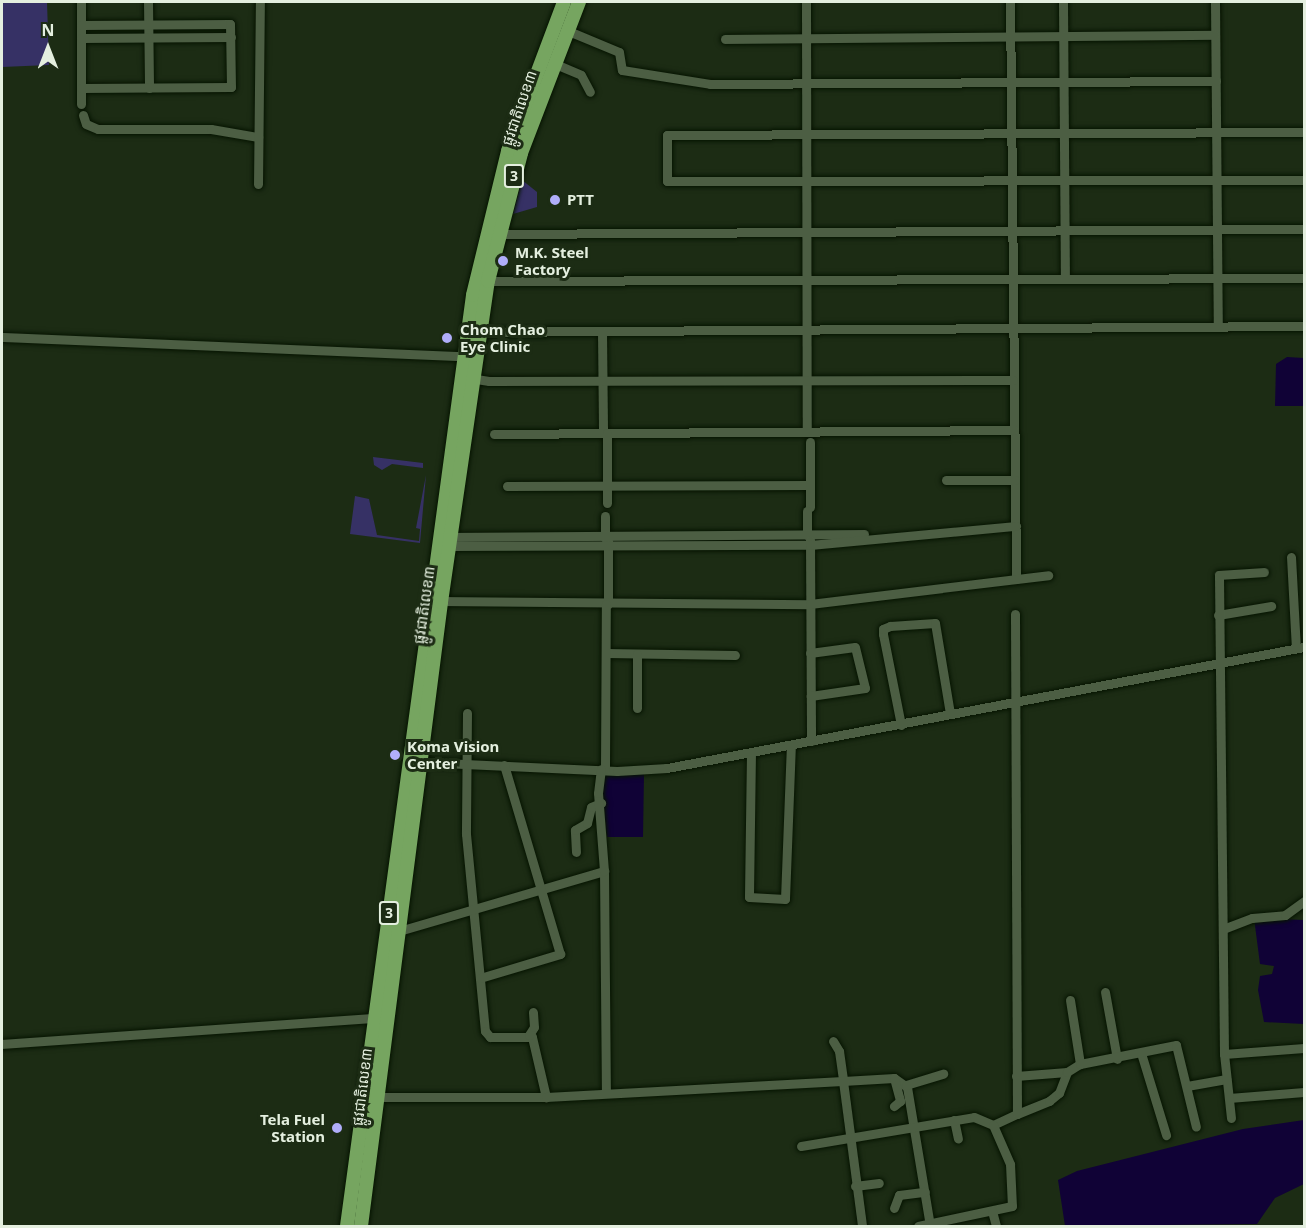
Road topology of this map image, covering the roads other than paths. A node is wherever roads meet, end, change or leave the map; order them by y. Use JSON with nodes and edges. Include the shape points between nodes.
{"nodes":[{"id":1,"x":81,"y":2,"type":"edge"},
{"id":2,"x":148,"y":2,"type":"edge"},
{"id":3,"x":260,"y":2,"type":"edge"},
{"id":4,"x":564,"y":2,"type":"edge"},
{"id":5,"x":579,"y":2,"type":"edge"},
{"id":6,"x":806,"y":2,"type":"edge"},
{"id":7,"x":1010,"y":2,"type":"edge"},
{"id":8,"x":1063,"y":2,"type":"edge"},
{"id":9,"x":1215,"y":2,"type":"edge"},
{"id":10,"x":148,"y":24,"type":"junction"},
{"id":11,"x":81,"y":25,"type":"junction"},
{"id":12,"x":566,"y":30,"type":"junction"},
{"id":13,"x":1215,"y":34,"type":"junction"},
{"id":14,"x":1063,"y":35,"type":"junction"},
{"id":15,"x":1010,"y":36,"type":"junction"},
{"id":16,"x":81,"y":38,"type":"junction"},
{"id":17,"x":148,"y":38,"type":"junction"},
{"id":18,"x":231,"y":38,"type":"junction"},
{"id":19,"x":806,"y":38,"type":"junction"},
{"id":20,"x":725,"y":39,"type":"dead end"},
{"id":21,"x":553,"y":63,"type":"junction"},
{"id":22,"x":1216,"y":81,"type":"junction"},
{"id":23,"x":1063,"y":82,"type":"junction"},
{"id":24,"x":1011,"y":83,"type":"junction"},
{"id":25,"x":807,"y":85,"type":"junction"},
{"id":26,"x":81,"y":88,"type":"junction"},
{"id":27,"x":149,"y":88,"type":"junction"},
{"id":28,"x":590,"y":92,"type":"dead end"},
{"id":29,"x":81,"y":105,"type":"dead end"},
{"id":30,"x":83,"y":115,"type":"dead end"},
{"id":31,"x":1305,"y":132,"type":"edge"},
{"id":32,"x":1011,"y":133,"type":"junction"},
{"id":33,"x":1064,"y":133,"type":"junction"},
{"id":34,"x":1216,"y":133,"type":"junction"},
{"id":35,"x":806,"y":134,"type":"junction"},
{"id":36,"x":258,"y":137,"type":"junction"},
{"id":37,"x":1012,"y":180,"type":"junction"},
{"id":38,"x":1064,"y":180,"type":"junction"},
{"id":39,"x":1217,"y":180,"type":"junction"},
{"id":40,"x":1305,"y":180,"type":"edge"},
{"id":41,"x":807,"y":181,"type":"junction"},
{"id":42,"x":258,"y":184,"type":"dead end"},
{"id":43,"x":1305,"y":229,"type":"edge"},
{"id":44,"x":1217,"y":230,"type":"junction"},
{"id":45,"x":806,"y":231,"type":"junction"},
{"id":46,"x":1065,"y":231,"type":"junction"},
{"id":47,"x":1012,"y":232,"type":"junction"},
{"id":48,"x":499,"y":234,"type":"junction"},
{"id":49,"x":1305,"y":278,"type":"edge"},
{"id":50,"x":1013,"y":279,"type":"junction"},
{"id":51,"x":1065,"y":279,"type":"junction"},
{"id":52,"x":1218,"y":279,"type":"junction"},
{"id":53,"x":488,"y":281,"type":"junction"},
{"id":54,"x":807,"y":281,"type":"junction"},
{"id":55,"x":1218,"y":326,"type":"junction"},
{"id":56,"x":1305,"y":326,"type":"edge"},
{"id":57,"x":1012,"y":328,"type":"junction"},
{"id":58,"x":807,"y":330,"type":"junction"},
{"id":59,"x":479,"y":332,"type":"junction"},
{"id":60,"x":602,"y":332,"type":"junction"},
{"id":61,"x":2,"y":337,"type":"edge"},
{"id":62,"x":469,"y":357,"type":"junction"},
{"id":63,"x":467,"y":377,"type":"junction"},
{"id":64,"x":1013,"y":380,"type":"junction"},
{"id":65,"x":602,"y":381,"type":"junction"},
{"id":66,"x":807,"y":381,"type":"junction"},
{"id":67,"x":1014,"y":430,"type":"junction"},
{"id":68,"x":807,"y":431,"type":"junction"},
{"id":69,"x":605,"y":433,"type":"junction"},
{"id":70,"x":494,"y":434,"type":"dead end"},
{"id":71,"x":810,"y":442,"type":"dead end"},
{"id":72,"x":946,"y":480,"type":"dead end"},
{"id":73,"x":1015,"y":480,"type":"junction"},
{"id":74,"x":810,"y":484,"type":"junction"},
{"id":75,"x":507,"y":486,"type":"dead end"},
{"id":76,"x":607,"y":487,"type":"junction"},
{"id":77,"x":607,"y":503,"type":"dead end"},
{"id":78,"x":605,"y":516,"type":"dead end"},
{"id":79,"x":1016,"y":526,"type":"junction"},
{"id":80,"x":807,"y":539,"type":"junction"},
{"id":81,"x":450,"y":542,"type":"junction"},
{"id":82,"x":605,"y":542,"type":"junction"},
{"id":83,"x":1291,"y":557,"type":"dead end"},
{"id":84,"x":1264,"y":572,"type":"dead end"},
{"id":85,"x":1048,"y":575,"type":"dead end"},
{"id":86,"x":1016,"y":579,"type":"junction"},
{"id":87,"x":435,"y":601,"type":"junction"},
{"id":88,"x":605,"y":604,"type":"junction"},
{"id":89,"x":808,"y":604,"type":"junction"},
{"id":90,"x":1271,"y":606,"type":"dead end"},
{"id":91,"x":1015,"y":614,"type":"dead end"},
{"id":92,"x":1218,"y":615,"type":"junction"},
{"id":93,"x":1300,"y":648,"type":"edge"},
{"id":94,"x":606,"y":653,"type":"junction"},
{"id":95,"x":810,"y":653,"type":"junction"},
{"id":96,"x":637,"y":654,"type":"junction"},
{"id":97,"x":735,"y":655,"type":"dead end"},
{"id":98,"x":1219,"y":664,"type":"junction"},
{"id":99,"x":811,"y":696,"type":"junction"},
{"id":100,"x":1014,"y":702,"type":"junction"},
{"id":101,"x":637,"y":708,"type":"dead end"},
{"id":102,"x":467,"y":713,"type":"dead end"},
{"id":103,"x":950,"y":714,"type":"junction"},
{"id":104,"x":901,"y":725,"type":"junction"},
{"id":105,"x":811,"y":741,"type":"junction"},
{"id":106,"x":791,"y":745,"type":"junction"},
{"id":107,"x":751,"y":752,"type":"junction"},
{"id":108,"x":421,"y":762,"type":"junction"},
{"id":109,"x":465,"y":764,"type":"junction"},
{"id":110,"x":504,"y":765,"type":"junction"},
{"id":111,"x":603,"y":769,"type":"junction"},
{"id":112,"x":601,"y":803,"type":"junction"},
{"id":113,"x":576,"y":852,"type":"dead end"},
{"id":114,"x":604,"y":871,"type":"junction"},
{"id":115,"x":542,"y":890,"type":"junction"},
{"id":116,"x":1305,"y":901,"type":"edge"},
{"id":117,"x":473,"y":912,"type":"junction"},
{"id":118,"x":1223,"y":930,"type":"junction"},
{"id":119,"x":399,"y":931,"type":"junction"},
{"id":120,"x":480,"y":978,"type":"junction"},
{"id":121,"x":1105,"y":992,"type":"dead end"},
{"id":122,"x":1070,"y":1000,"type":"dead end"},
{"id":123,"x":533,"y":1012,"type":"dead end"},
{"id":124,"x":375,"y":1018,"type":"junction"},
{"id":125,"x":529,"y":1035,"type":"junction"},
{"id":126,"x":833,"y":1041,"type":"dead end"},
{"id":127,"x":2,"y":1044,"type":"edge"},
{"id":128,"x":1305,"y":1048,"type":"edge"},
{"id":129,"x":1141,"y":1053,"type":"junction"},
{"id":130,"x":1224,"y":1054,"type":"junction"},
{"id":131,"x":1117,"y":1059,"type":"junction"},
{"id":132,"x":1080,"y":1064,"type":"junction"},
{"id":133,"x":1067,"y":1072,"type":"junction"},
{"id":134,"x":943,"y":1074,"type":"dead end"},
{"id":135,"x":1016,"y":1076,"type":"junction"},
{"id":136,"x":894,"y":1078,"type":"junction"},
{"id":137,"x":1226,"y":1079,"type":"junction"},
{"id":138,"x":843,"y":1081,"type":"junction"},
{"id":139,"x":906,"y":1086,"type":"junction"},
{"id":140,"x":1187,"y":1086,"type":"junction"},
{"id":141,"x":606,"y":1092,"type":"junction"},
{"id":142,"x":1305,"y":1092,"type":"edge"},
{"id":143,"x":377,"y":1097,"type":"junction"},
{"id":144,"x":546,"y":1097,"type":"junction"},
{"id":145,"x":1228,"y":1098,"type":"junction"},
{"id":146,"x":894,"y":1106,"type":"dead end"},
{"id":147,"x":1017,"y":1114,"type":"junction"},
{"id":148,"x":1231,"y":1118,"type":"dead end"},
{"id":149,"x":954,"y":1120,"type":"junction"},
{"id":150,"x":993,"y":1125,"type":"junction"},
{"id":151,"x":916,"y":1127,"type":"junction"},
{"id":152,"x":1196,"y":1127,"type":"dead end"},
{"id":153,"x":1166,"y":1135,"type":"dead end"},
{"id":154,"x":849,"y":1138,"type":"junction"},
{"id":155,"x":958,"y":1139,"type":"dead end"},
{"id":156,"x":801,"y":1146,"type":"dead end"},
{"id":157,"x":879,"y":1183,"type":"dead end"},
{"id":158,"x":855,"y":1186,"type":"junction"},
{"id":159,"x":926,"y":1192,"type":"junction"},
{"id":160,"x":894,"y":1208,"type":"dead end"},
{"id":161,"x":992,"y":1211,"type":"junction"},
{"id":162,"x":929,"y":1225,"type":"edge"},
{"id":163,"x":347,"y":1227,"type":"edge"},
{"id":164,"x":361,"y":1227,"type":"edge"},
{"id":165,"x":862,"y":1227,"type":"edge"},
{"id":166,"x":918,"y":1227,"type":"edge"},
{"id":167,"x":996,"y":1227,"type":"edge"}],
"edges":[{"from":1,"to":11,"type":"street"},
{"from":2,"to":10,"type":"street"},
{"from":3,"to":36,"type":"street"},
{"from":4,"to":62,"type":"highway","name":"ផ្លូវជាតិលេខ៣","number":"3","via":[[506,157],[484,245]]},
{"from":5,"to":12,"type":"highway","name":"ផ្លូវជាតិលេខ៣","number":"3"},
{"from":6,"to":19,"type":"street"},
{"from":7,"to":15,"type":"street"},
{"from":8,"to":14,"type":"street"},
{"from":9,"to":13,"type":"street"},
{"from":10,"to":11,"type":"street"},
{"from":10,"to":17,"type":"street"},
{"from":10,"to":18,"type":"street","via":[[230,24]]},
{"from":11,"to":16,"type":"street"},
{"from":12,"to":21,"type":"highway","name":"ផ្លូវជាតិលេខ៣","number":"3"},
{"from":12,"to":25,"type":"street","via":[[619,52],[622,70],[710,84]]},
{"from":13,"to":14,"type":"street"},
{"from":13,"to":22,"type":"street"},
{"from":14,"to":15,"type":"street"},
{"from":14,"to":23,"type":"street"},
{"from":15,"to":19,"type":"street"},
{"from":15,"to":24,"type":"street"},
{"from":16,"to":17,"type":"street"},
{"from":16,"to":26,"type":"street"},
{"from":17,"to":18,"type":"street"},
{"from":17,"to":27,"type":"street"},
{"from":18,"to":27,"type":"street","via":[[231,87]]},
{"from":19,"to":20,"type":"street"},
{"from":19,"to":25,"type":"street"},
{"from":21,"to":28,"type":"street","via":[[581,75]]},
{"from":21,"to":48,"type":"highway","name":"ផ្លូវជាតិលេខ៣","number":"3","via":[[521,153]]},
{"from":22,"to":23,"type":"street"},
{"from":22,"to":34,"type":"street"},
{"from":23,"to":24,"type":"street"},
{"from":23,"to":33,"type":"street"},
{"from":24,"to":25,"type":"street"},
{"from":24,"to":32,"type":"street"},
{"from":25,"to":35,"type":"street"},
{"from":26,"to":27,"type":"street"},
{"from":26,"to":29,"type":"street"},
{"from":30,"to":36,"type":"street","via":[[86,124],[98,129],[211,129]]},
{"from":31,"to":34,"type":"street"},
{"from":32,"to":33,"type":"street"},
{"from":32,"to":35,"type":"street"},
{"from":32,"to":37,"type":"street"},
{"from":33,"to":34,"type":"street"},
{"from":33,"to":38,"type":"street"},
{"from":34,"to":39,"type":"street"},
{"from":35,"to":41,"type":"street"},
{"from":35,"to":41,"type":"street","via":[[667,135],[667,181]]},
{"from":36,"to":42,"type":"street"},
{"from":37,"to":38,"type":"street"},
{"from":37,"to":41,"type":"street"},
{"from":37,"to":47,"type":"street"},
{"from":38,"to":39,"type":"street"},
{"from":38,"to":46,"type":"street"},
{"from":39,"to":40,"type":"street"},
{"from":39,"to":44,"type":"street"},
{"from":41,"to":45,"type":"street"},
{"from":43,"to":44,"type":"street"},
{"from":44,"to":46,"type":"street"},
{"from":44,"to":52,"type":"street"},
{"from":45,"to":47,"type":"street"},
{"from":45,"to":48,"type":"street"},
{"from":45,"to":54,"type":"street"},
{"from":46,"to":47,"type":"street"},
{"from":46,"to":51,"type":"street"},
{"from":47,"to":50,"type":"street"},
{"from":48,"to":53,"type":"highway","name":"ផ្លូវជាតិលេខ៣","number":"3"},
{"from":49,"to":52,"type":"street"},
{"from":50,"to":51,"type":"street"},
{"from":50,"to":54,"type":"street"},
{"from":50,"to":57,"type":"street"},
{"from":51,"to":52,"type":"street"},
{"from":52,"to":55,"type":"street"},
{"from":53,"to":54,"type":"street"},
{"from":53,"to":59,"type":"highway","name":"ផ្លូវជាតិលេខ៣","number":"3"},
{"from":54,"to":58,"type":"street"},
{"from":55,"to":56,"type":"street"},
{"from":55,"to":57,"type":"street"},
{"from":57,"to":58,"type":"street"},
{"from":57,"to":64,"type":"street"},
{"from":58,"to":60,"type":"street"},
{"from":58,"to":66,"type":"street"},
{"from":59,"to":60,"type":"street"},
{"from":59,"to":62,"type":"highway","name":"ផ្លូវជាតិលេខ៣","number":"3"},
{"from":60,"to":65,"type":"street"},
{"from":61,"to":62,"type":"street"},
{"from":62,"to":63,"type":"highway","name":"ផ្លូវជាតិលេខ៣","number":"3"},
{"from":63,"to":65,"type":"street"},
{"from":63,"to":81,"type":"highway","name":"ផ្លូវជាតិលេខ៣","number":"3"},
{"from":63,"to":87,"type":"highway","name":"ផ្លូវជាតិលេខ៣","number":"3"},
{"from":64,"to":66,"type":"street"},
{"from":64,"to":67,"type":"street"},
{"from":65,"to":66,"type":"street"},
{"from":65,"to":69,"type":"street"},
{"from":66,"to":68,"type":"street"},
{"from":67,"to":68,"type":"street"},
{"from":67,"to":73,"type":"street"},
{"from":68,"to":69,"type":"street"},
{"from":69,"to":70,"type":"street"},
{"from":69,"to":76,"type":"street"},
{"from":71,"to":74,"type":"street"},
{"from":72,"to":73,"type":"street"},
{"from":73,"to":79,"type":"street"},
{"from":74,"to":76,"type":"street"},
{"from":74,"to":80,"type":"street"},
{"from":75,"to":76,"type":"street"},
{"from":76,"to":77,"type":"street"},
{"from":78,"to":82,"type":"street"},
{"from":79,"to":80,"type":"street"},
{"from":79,"to":86,"type":"street"},
{"from":80,"to":82,"type":"street"},
{"from":80,"to":89,"type":"street"},
{"from":81,"to":82,"type":"street"},
{"from":81,"to":87,"type":"highway","name":"ផ្លូវជាតិលេខ៣","number":"3"},
{"from":82,"to":88,"type":"street"},
{"from":83,"to":93,"type":"street"},
{"from":84,"to":92,"type":"street","via":[[1219,575]]},
{"from":85,"to":86,"type":"street"},
{"from":86,"to":89,"type":"street"},
{"from":87,"to":88,"type":"street"},
{"from":87,"to":108,"type":"highway","name":"ផ្លូវជាតិលេខ៣","number":"3"},
{"from":87,"to":124,"type":"highway","name":"ផ្លូវជាតិលេខ៣","number":"3"},
{"from":88,"to":89,"type":"street"},
{"from":88,"to":94,"type":"street"},
{"from":89,"to":95,"type":"street"},
{"from":90,"to":92,"type":"street"},
{"from":91,"to":100,"type":"street"},
{"from":92,"to":98,"type":"street"},
{"from":93,"to":98,"type":"street"},
{"from":94,"to":96,"type":"street"},
{"from":94,"to":111,"type":"street"},
{"from":95,"to":99,"type":"street"},
{"from":95,"to":99,"type":"street","via":[[855,646],[865,688]]},
{"from":96,"to":97,"type":"street"},
{"from":96,"to":101,"type":"street"},
{"from":98,"to":100,"type":"street"},
{"from":98,"to":118,"type":"street"},
{"from":99,"to":105,"type":"street"},
{"from":100,"to":103,"type":"street"},
{"from":100,"to":135,"type":"street"},
{"from":102,"to":109,"type":"street"},
{"from":103,"to":104,"type":"street"},
{"from":103,"to":104,"type":"street","via":[[935,623],[890,626],[883,629],[883,634]]},
{"from":104,"to":105,"type":"street"},
{"from":105,"to":106,"type":"street"},
{"from":106,"to":107,"type":"street"},
{"from":106,"to":107,"type":"street","via":[[784,899],[749,897]]},
{"from":107,"to":111,"type":"street","via":[[667,768]]},
{"from":108,"to":109,"type":"street"},
{"from":108,"to":119,"type":"highway","name":"ផ្លូវជាតិលេខ៣","number":"3"},
{"from":109,"to":110,"type":"street"},
{"from":109,"to":117,"type":"street"},
{"from":110,"to":111,"type":"street"},
{"from":110,"to":115,"type":"street"},
{"from":111,"to":112,"type":"street","via":[[598,793]]},
{"from":112,"to":113,"type":"street","via":[[591,807],[587,822],[575,830]]},
{"from":112,"to":114,"type":"street"},
{"from":114,"to":115,"type":"street"},
{"from":114,"to":141,"type":"street"},
{"from":115,"to":117,"type":"street"},
{"from":115,"to":120,"type":"street","via":[[560,954]]},
{"from":116,"to":118,"type":"street","via":[[1285,915],[1252,918]]},
{"from":117,"to":119,"type":"street"},
{"from":117,"to":120,"type":"street"},
{"from":118,"to":130,"type":"street"},
{"from":119,"to":143,"type":"highway","name":"ផ្លូវជាតិលេខ៣","number":"3"},
{"from":120,"to":125,"type":"street","via":[[486,1036]]},
{"from":121,"to":131,"type":"street"},
{"from":122,"to":132,"type":"street"},
{"from":123,"to":125,"type":"street","via":[[534,1027]]},
{"from":124,"to":127,"type":"street"},
{"from":124,"to":163,"type":"highway","name":"ផ្លូវជាតិលេខ៣","number":"3"},
{"from":125,"to":144,"type":"street"},
{"from":126,"to":138,"type":"street","via":[[839,1051]]},
{"from":128,"to":130,"type":"street"},
{"from":129,"to":131,"type":"street"},
{"from":129,"to":140,"type":"street","via":[[1178,1046]]},
{"from":129,"to":153,"type":"street"},
{"from":130,"to":137,"type":"street"},
{"from":131,"to":132,"type":"street"},
{"from":132,"to":133,"type":"street"},
{"from":133,"to":135,"type":"street"},
{"from":133,"to":147,"type":"street","via":[[1054,1097],[1040,1107]]},
{"from":134,"to":139,"type":"street"},
{"from":135,"to":147,"type":"street"},
{"from":136,"to":138,"type":"street"},
{"from":136,"to":139,"type":"street"},
{"from":136,"to":146,"type":"street","via":[[900,1101]]},
{"from":137,"to":140,"type":"street"},
{"from":137,"to":145,"type":"street"},
{"from":138,"to":141,"type":"street"},
{"from":138,"to":154,"type":"street"},
{"from":139,"to":151,"type":"street"},
{"from":140,"to":152,"type":"street"},
{"from":141,"to":144,"type":"street"},
{"from":142,"to":145,"type":"street"},
{"from":143,"to":144,"type":"street"},
{"from":143,"to":164,"type":"highway","name":"ផ្លូវជាតិលេខ៣","number":"3"},
{"from":145,"to":148,"type":"street"},
{"from":147,"to":150,"type":"street"},
{"from":149,"to":150,"type":"street","via":[[974,1117]]},
{"from":149,"to":151,"type":"street"},
{"from":149,"to":155,"type":"street"},
{"from":150,"to":161,"type":"street","via":[[1010,1164],[1013,1203]]},
{"from":151,"to":154,"type":"street"},
{"from":151,"to":159,"type":"street"},
{"from":154,"to":156,"type":"street"},
{"from":154,"to":158,"type":"street"},
{"from":157,"to":158,"type":"street"},
{"from":158,"to":165,"type":"street"},
{"from":159,"to":160,"type":"street","via":[[899,1196]]},
{"from":159,"to":162,"type":"street"},
{"from":161,"to":162,"type":"street"},
{"from":161,"to":167,"type":"street"},
{"from":162,"to":166,"type":"street"}]}
